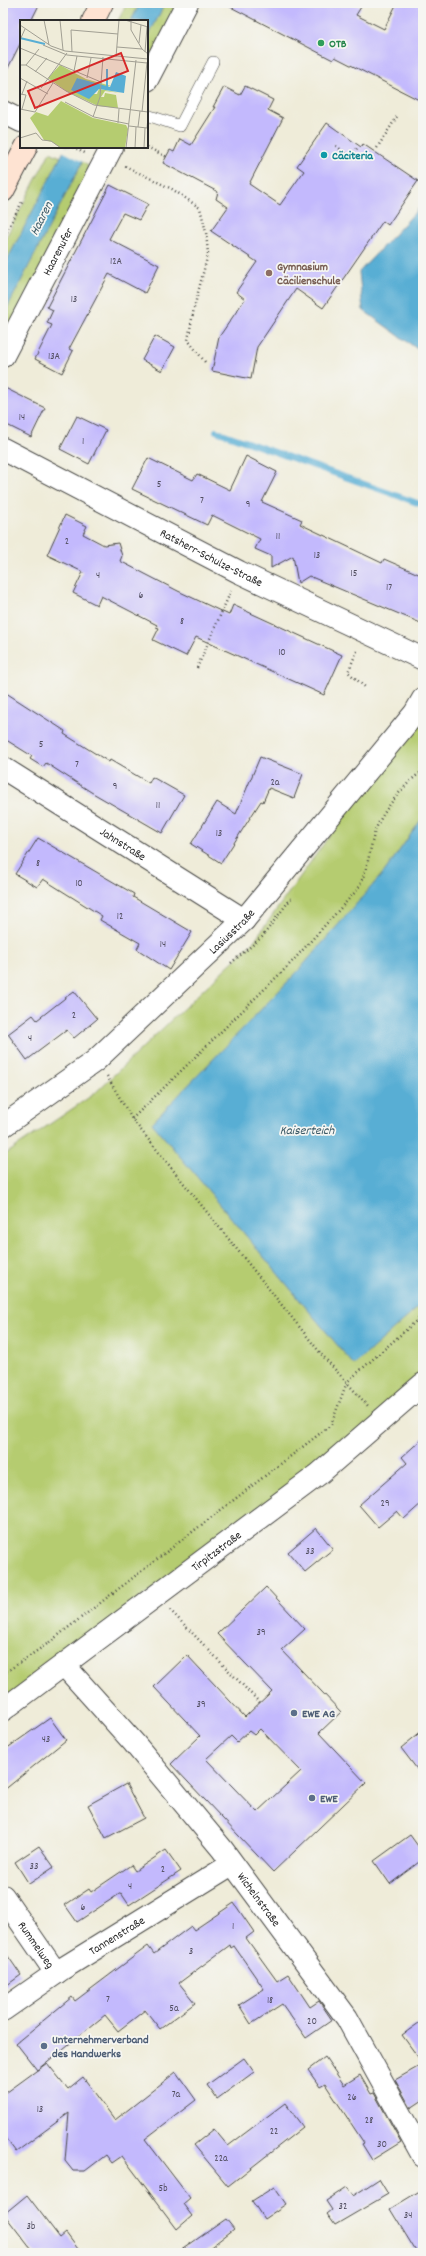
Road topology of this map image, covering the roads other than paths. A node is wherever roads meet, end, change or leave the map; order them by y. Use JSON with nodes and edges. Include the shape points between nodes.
{"nodes":[{"id":1,"x":102,"y":3,"type":"edge"},
{"id":2,"x":186,"y":3,"type":"edge"},
{"id":3,"x":94,"y":20,"type":"edge"},
{"id":4,"x":213,"y":62,"type":"dead end"},
{"id":5,"x":148,"y":78,"type":"edge"},
{"id":6,"x":3,"y":112,"type":"edge"},
{"id":7,"x":148,"y":115,"type":"edge"},
{"id":8,"x":20,"y":120,"type":"edge"},
{"id":9,"x":25,"y":148,"type":"edge"},
{"id":10,"x":109,"y":154,"type":"edge"},
{"id":11,"x":3,"y":191,"type":"edge"},
{"id":12,"x":3,"y":356,"type":"edge"},
{"id":13,"x":3,"y":449,"type":"edge"},
{"id":14,"x":423,"y":659,"type":"edge"},
{"id":15,"x":423,"y":699,"type":"edge"},
{"id":16,"x":3,"y":768,"type":"edge"},
{"id":17,"x":244,"y":920,"type":"junction"},
{"id":18,"x":3,"y":1126,"type":"edge"},
{"id":19,"x":423,"y":1384,"type":"edge"},
{"id":20,"x":64,"y":1665,"type":"junction"},
{"id":21,"x":3,"y":1710,"type":"edge"},
{"id":22,"x":232,"y":1864,"type":"junction"},
{"id":23,"x":3,"y":1896,"type":"edge"},
{"id":24,"x":56,"y":1973,"type":"junction"},
{"id":25,"x":3,"y":2010,"type":"edge"},
{"id":26,"x":423,"y":2156,"type":"edge"}],
"edges":[{"from":1,"to":3,"type":"main road"},
{"from":2,"to":5,"type":"street"},
{"from":4,"to":7,"type":"lane","via":[[180,126]]},
{"from":6,"to":8,"type":"street"},
{"from":9,"to":11,"type":"main road"},
{"from":10,"to":12,"type":"street","name":"Haarenufer"},
{"from":13,"to":14,"type":"street","name":"Ratsherr-Schulze-Straße","via":[[239,572]]},
{"from":15,"to":17,"type":"street","name":"Lasiusstraße"},
{"from":16,"to":17,"type":"street","name":"Jahnstraße"},
{"from":17,"to":18,"type":"street","name":"Lasiusstraße","via":[[95,1061]]},
{"from":19,"to":20,"type":"street","name":"Tirpitzstraße","via":[[319,1474]]},
{"from":20,"to":21,"type":"street","name":"Tirpitzstraße"},
{"from":20,"to":22,"type":"street","name":"Wichelnstraße","via":[[134,1743]]},
{"from":22,"to":24,"type":"street","name":"Tannenstraße"},
{"from":22,"to":26,"type":"street","name":"Wichelnstraße","via":[[347,2018]]},
{"from":23,"to":24,"type":"street","name":"Rummelweg"},
{"from":24,"to":25,"type":"street","name":"Tannenstraße"}]}
